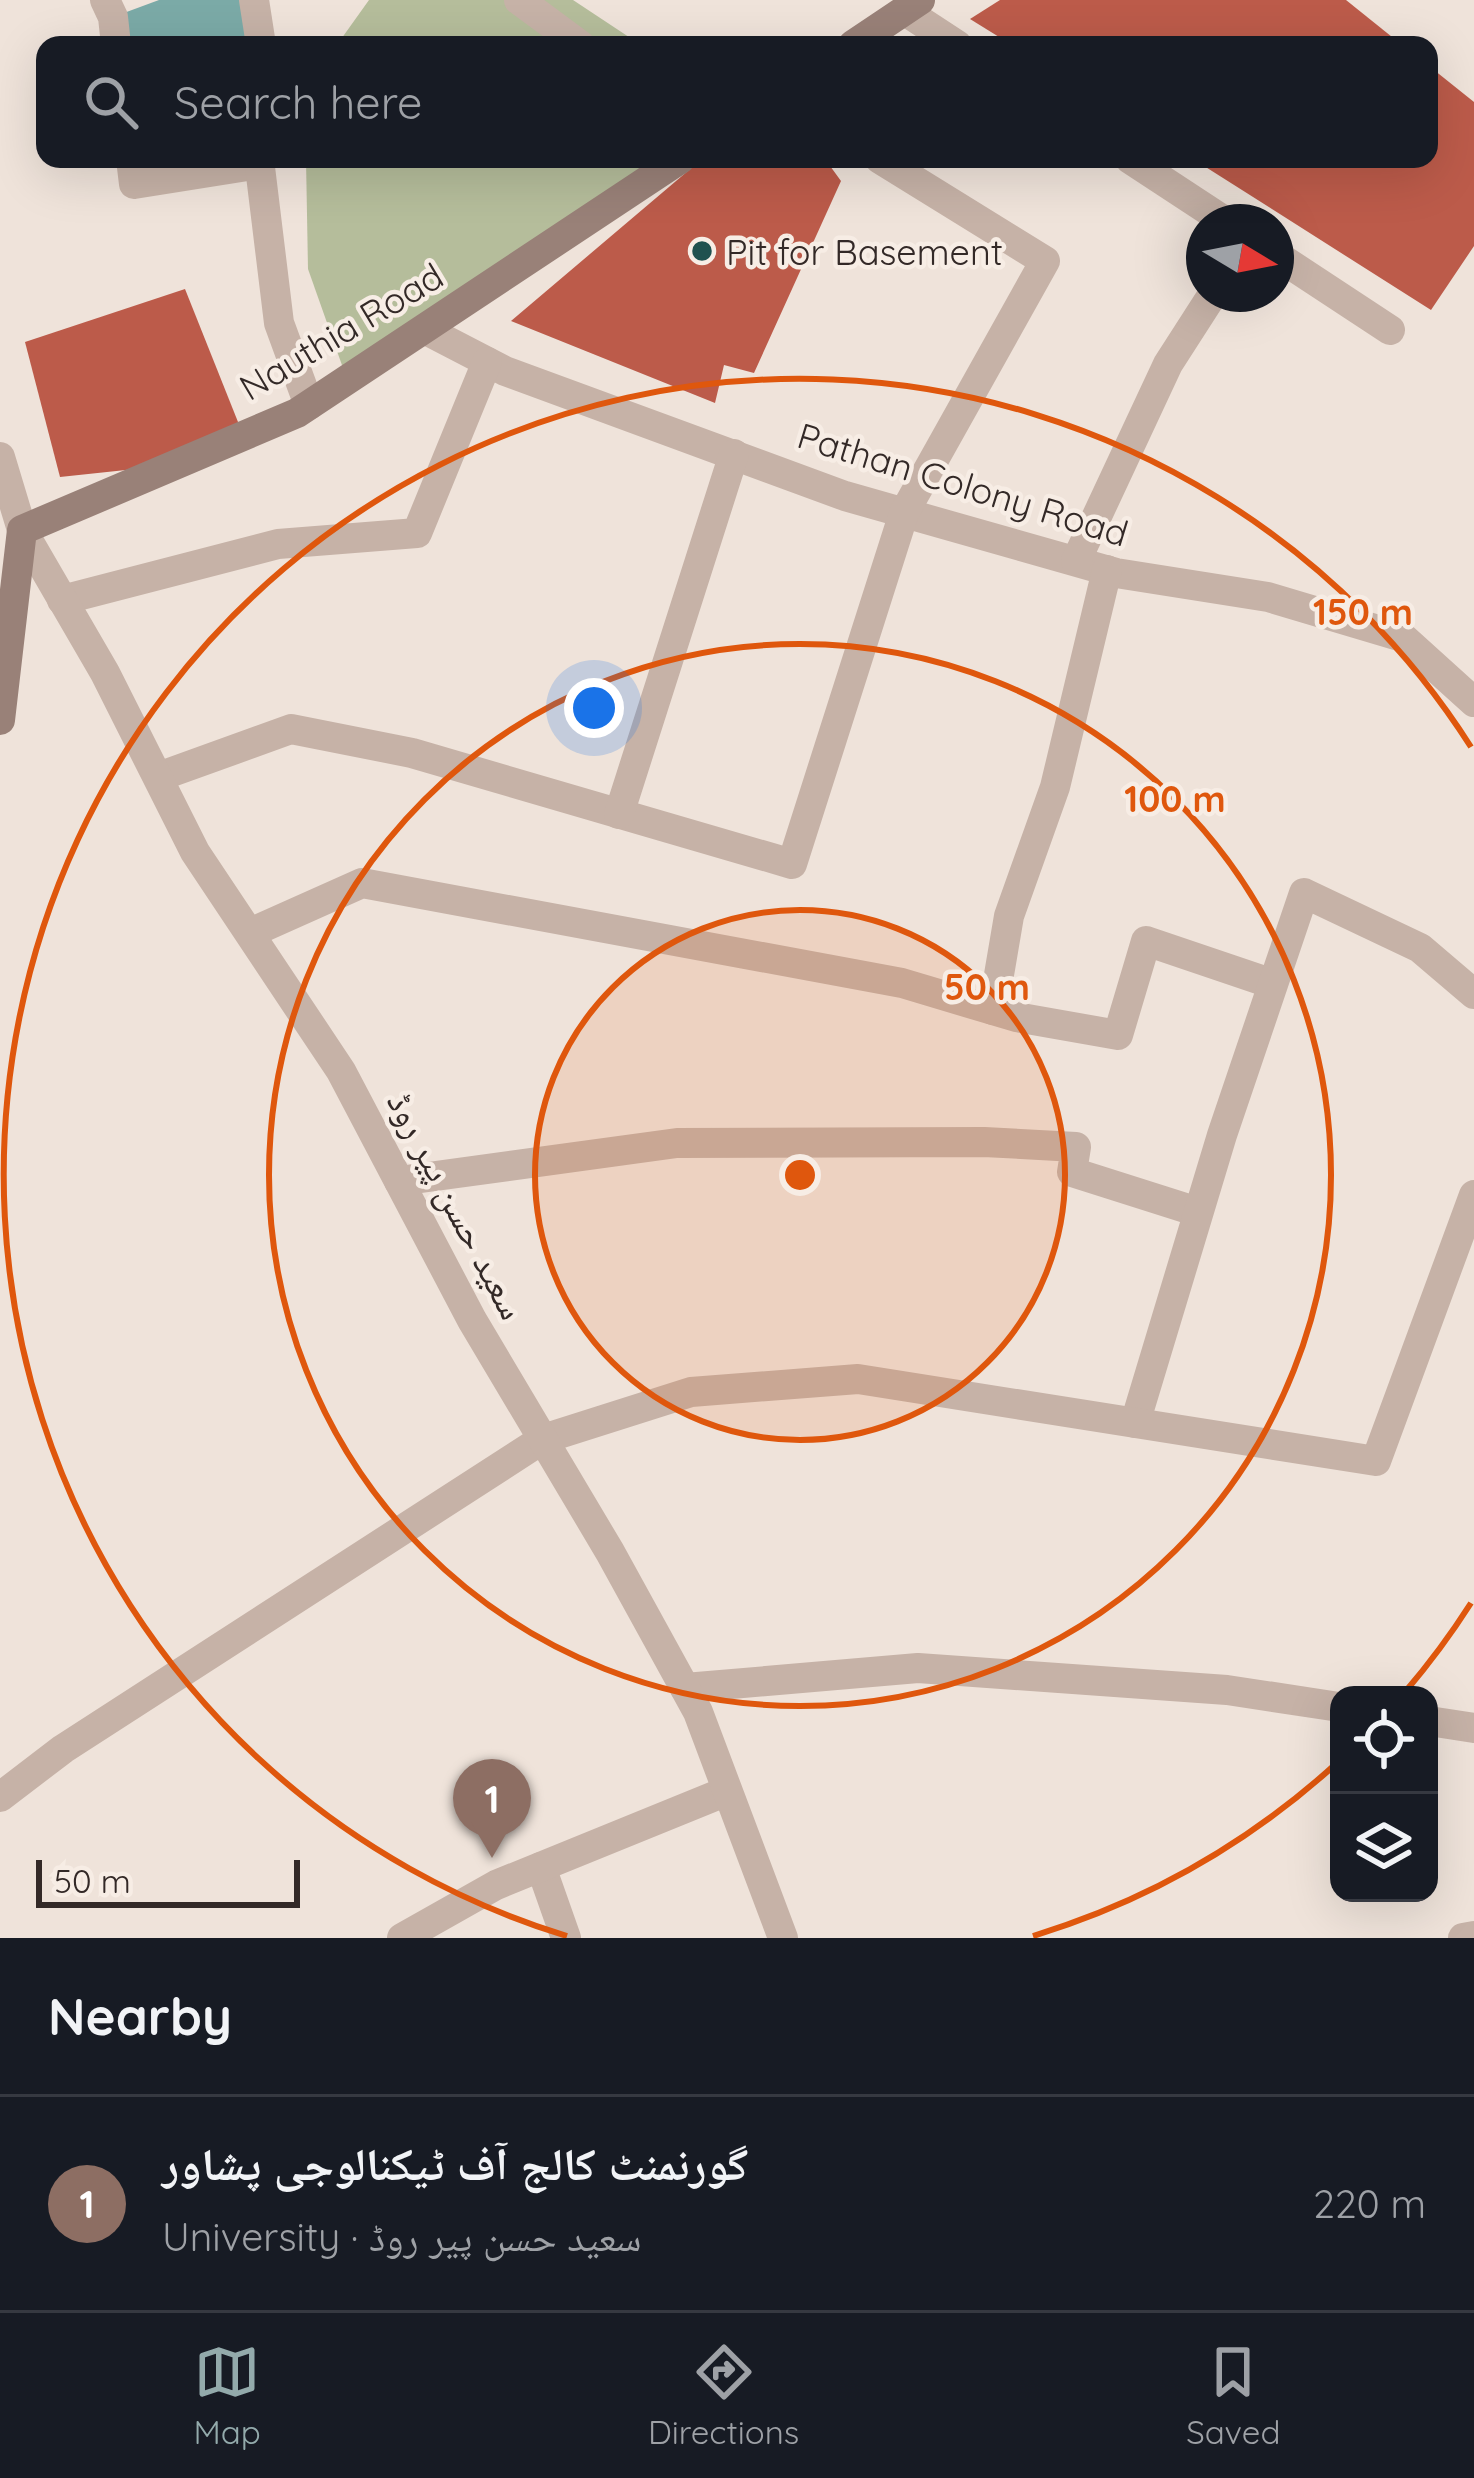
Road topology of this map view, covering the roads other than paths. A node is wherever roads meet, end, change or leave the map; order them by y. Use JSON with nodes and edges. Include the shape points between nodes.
{"nodes":[{"id":1,"x":105,"y":0,"type":"edge"},
{"id":2,"x":254,"y":0,"type":"edge"},
{"id":3,"x":520,"y":0,"type":"edge"},
{"id":4,"x":912,"y":5,"type":"edge"},
{"id":5,"x":115,"y":36,"type":"edge"},
{"id":6,"x":260,"y":36,"type":"edge"},
{"id":7,"x":568,"y":36,"type":"edge"},
{"id":8,"x":866,"y":36,"type":"edge"},
{"id":9,"x":947,"y":36,"type":"edge"},
{"id":10,"x":132,"y":168,"type":"edge"},
{"id":11,"x":225,"y":168,"type":"edge"},
{"id":12,"x":260,"y":168,"type":"edge"},
{"id":13,"x":666,"y":168,"type":"edge"},
{"id":14,"x":895,"y":168,"type":"edge"},
{"id":15,"x":1144,"y":168,"type":"edge"},
{"id":16,"x":1199,"y":204,"type":"edge"},
{"id":17,"x":1294,"y":267,"type":"edge"},
{"id":18,"x":1201,"y":312,"type":"edge"},
{"id":19,"x":424,"y":329,"type":"junction"},
{"id":20,"x":1390,"y":330,"type":"dead end"},
{"id":21,"x":487,"y":362,"type":"junction"},
{"id":22,"x":310,"y":405,"type":"junction"},
{"id":23,"x":734,"y":454,"type":"junction"},
{"id":24,"x":0,"y":457,"type":"edge"},
{"id":25,"x":904,"y":512,"type":"junction"},
{"id":26,"x":22,"y":530,"type":"junction"},
{"id":27,"x":1076,"y":561,"type":"junction"},
{"id":28,"x":1107,"y":570,"type":"junction"},
{"id":29,"x":62,"y":600,"type":"junction"},
{"id":30,"x":1474,"y":702,"type":"edge"},
{"id":31,"x":1,"y":704,"type":"edge"},
{"id":32,"x":158,"y":777,"type":"junction"},
{"id":33,"x":620,"y":814,"type":"junction"},
{"id":34,"x":250,"y":934,"type":"junction"},
{"id":35,"x":1270,"y":983,"type":"junction"},
{"id":36,"x":1474,"y":994,"type":"edge"},
{"id":37,"x":993,"y":1010,"type":"junction"},
{"id":38,"x":399,"y":1181,"type":"junction"},
{"id":39,"x":1474,"y":1195,"type":"edge"},
{"id":40,"x":1198,"y":1212,"type":"junction"},
{"id":41,"x":1444,"y":1279,"type":"junction"},
{"id":42,"x":1474,"y":1288,"type":"edge"},
{"id":43,"x":1135,"y":1423,"type":"junction"},
{"id":44,"x":543,"y":1439,"type":"junction"},
{"id":45,"x":685,"y":1688,"type":"junction"},
{"id":46,"x":1330,"y":1706,"type":"edge"},
{"id":47,"x":1438,"y":1722,"type":"edge"},
{"id":48,"x":1474,"y":1728,"type":"edge"},
{"id":49,"x":727,"y":1791,"type":"junction"},
{"id":50,"x":0,"y":1797,"type":"edge"},
{"id":51,"x":541,"y":1867,"type":"junction"},
{"id":52,"x":1474,"y":1936,"type":"edge"},
{"id":53,"x":402,"y":1938,"type":"edge"},
{"id":54,"x":566,"y":1938,"type":"edge"},
{"id":55,"x":782,"y":1938,"type":"edge"},
{"id":56,"x":1463,"y":1938,"type":"edge"}],
"edges":[{"from":1,"to":5,"type":"street"},
{"from":2,"to":6,"type":"street"},
{"from":3,"to":7,"type":"street"},
{"from":4,"to":8,"type":"main road"},
{"from":4,"to":9,"type":"street"},
{"from":10,"to":11,"type":"street","via":[[134,184]]},
{"from":12,"to":22,"type":"street","via":[[279,323]]},
{"from":13,"to":19,"type":"main road","name":"Nauthia Road"},
{"from":14,"to":25,"type":"street","via":[[1045,261]]},
{"from":15,"to":16,"type":"street"},
{"from":17,"to":20,"type":"street"},
{"from":18,"to":27,"type":"street","via":[[1168,364]]},
{"from":19,"to":21,"type":"street","name":"Pathan Colony Road"},
{"from":19,"to":22,"type":"main road","name":"Nauthia Road"},
{"from":21,"to":23,"type":"street","name":"Pathan Colony Road"},
{"from":21,"to":29,"type":"street","via":[[417,533],[278,544]]},
{"from":22,"to":26,"type":"main road","name":"Nauthia Road"},
{"from":23,"to":25,"type":"street","name":"Pathan Colony Road"},
{"from":23,"to":33,"type":"street"},
{"from":24,"to":26,"type":"street","name":"سعید حسن پیر روڈ"},
{"from":25,"to":27,"type":"street","name":"Pathan Colony Road"},
{"from":25,"to":33,"type":"street","via":[[792,864]]},
{"from":26,"to":29,"type":"street","name":"سعید حسن پیر روڈ"},
{"from":26,"to":31,"type":"main road"},
{"from":27,"to":28,"type":"street","name":"Pathan Colony Road"},
{"from":28,"to":30,"type":"street","name":"Pathan Colony Road","via":[[1268,597],[1402,637]]},
{"from":28,"to":37,"type":"street","via":[[1054,787],[1009,916]]},
{"from":29,"to":32,"type":"street","name":"سعید حسن پیر روڈ"},
{"from":32,"to":33,"type":"street","via":[[291,729],[412,753]]},
{"from":32,"to":34,"type":"street","name":"سعید حسن پیر روڈ"},
{"from":34,"to":37,"type":"street","via":[[362,883],[902,983]]},
{"from":34,"to":38,"type":"street","name":"سعید حسن پیر روڈ","via":[[341,1071]]},
{"from":35,"to":36,"type":"street","via":[[1304,893],[1420,947]]},
{"from":35,"to":37,"type":"street","via":[[1146,940],[1118,1035]]},
{"from":35,"to":40,"type":"street"},
{"from":38,"to":40,"type":"street","via":[[677,1143],[984,1142],[1076,1148],[1072,1172]]},
{"from":38,"to":44,"type":"street","name":"سعید حسن پیر روڈ"},
{"from":39,"to":41,"type":"street"},
{"from":40,"to":43,"type":"street"},
{"from":41,"to":42,"type":"street"},
{"from":41,"to":43,"type":"street","via":[[1376,1461]]},
{"from":43,"to":44,"type":"street","via":[[858,1379],[691,1392]]},
{"from":44,"to":45,"type":"street","name":"سعید حسن پیر روڈ"},
{"from":44,"to":50,"type":"street"},
{"from":45,"to":46,"type":"street","via":[[918,1668],[1227,1690]]},
{"from":45,"to":49,"type":"street","name":"سعید حسن پیر روڈ"},
{"from":47,"to":48,"type":"street"},
{"from":49,"to":51,"type":"street"},
{"from":49,"to":55,"type":"street","name":"سعید حسن پیر روڈ"},
{"from":51,"to":53,"type":"street"},
{"from":51,"to":54,"type":"street"},
{"from":52,"to":56,"type":"street"}]}
